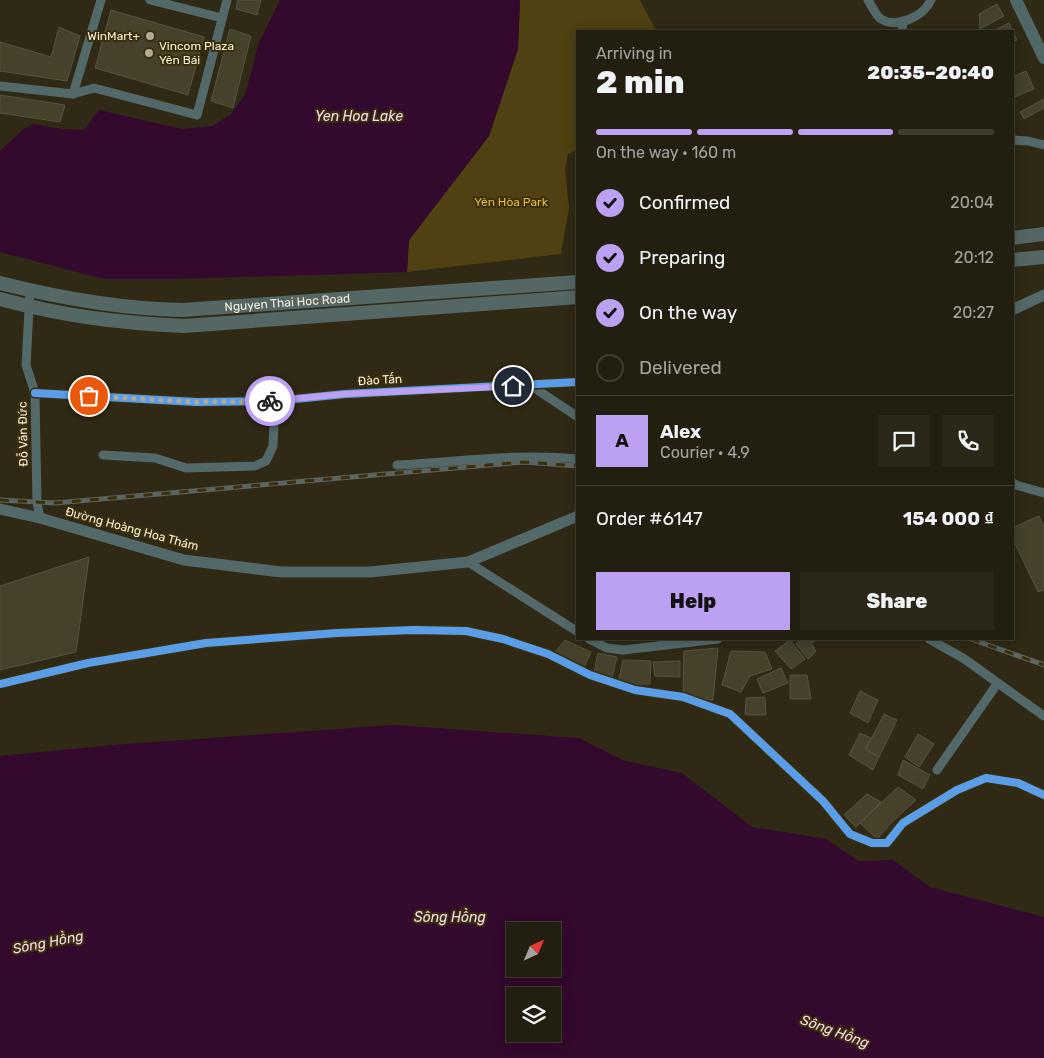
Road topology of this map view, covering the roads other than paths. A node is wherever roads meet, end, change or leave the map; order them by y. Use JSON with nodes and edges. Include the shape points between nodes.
{"nodes":[{"id":1,"x":101,"y":0,"type":"edge"},
{"id":2,"x":150,"y":0,"type":"edge"},
{"id":3,"x":227,"y":0,"type":"edge"},
{"id":4,"x":868,"y":0,"type":"edge"},
{"id":5,"x":931,"y":0,"type":"edge"},
{"id":6,"x":1016,"y":0,"type":"edge"},
{"id":7,"x":164,"y":2,"type":"edge"},
{"id":8,"x":222,"y":18,"type":"junction"},
{"id":9,"x":903,"y":21,"type":"junction"},
{"id":10,"x":902,"y":30,"type":"edge"},
{"id":11,"x":1044,"y":58,"type":"edge"},
{"id":12,"x":0,"y":86,"type":"edge"},
{"id":13,"x":73,"y":94,"type":"junction"},
{"id":14,"x":1014,"y":140,"type":"edge"},
{"id":15,"x":1044,"y":145,"type":"edge"},
{"id":16,"x":1044,"y":234,"type":"edge"},
{"id":17,"x":1014,"y":238,"type":"edge"},
{"id":18,"x":1044,"y":257,"type":"edge"},
{"id":19,"x":1014,"y":260,"type":"edge"},
{"id":20,"x":576,"y":282,"type":"edge"},
{"id":21,"x":0,"y":283,"type":"edge"},
{"id":22,"x":30,"y":291,"type":"junction"},
{"id":23,"x":1044,"y":295,"type":"edge"},
{"id":24,"x":576,"y":297,"type":"edge"},
{"id":25,"x":0,"y":299,"type":"edge"},
{"id":26,"x":28,"y":307,"type":"junction"},
{"id":27,"x":1014,"y":309,"type":"edge"},
{"id":28,"x":576,"y":382,"type":"edge"},
{"id":29,"x":530,"y":385,"type":"junction"},
{"id":30,"x":35,"y":393,"type":"junction"},
{"id":31,"x":275,"y":401,"type":"junction"},
{"id":32,"x":576,"y":416,"type":"edge"},
{"id":33,"x":103,"y":455,"type":"dead end"},
{"id":34,"x":576,"y":459,"type":"edge"},
{"id":35,"x":397,"y":465,"type":"dead end"},
{"id":36,"x":1014,"y":484,"type":"edge"},
{"id":37,"x":1044,"y":493,"type":"edge"},
{"id":38,"x":0,"y":509,"type":"edge"},
{"id":39,"x":576,"y":517,"type":"edge"},
{"id":40,"x":40,"y":518,"type":"junction"},
{"id":41,"x":468,"y":562,"type":"junction"},
{"id":42,"x":576,"y":631,"type":"edge"},
{"id":43,"x":591,"y":640,"type":"edge"},
{"id":44,"x":709,"y":640,"type":"edge"},
{"id":45,"x":931,"y":640,"type":"edge"},
{"id":46,"x":0,"y":684,"type":"edge"},
{"id":47,"x":997,"y":684,"type":"junction"},
{"id":48,"x":1044,"y":716,"type":"edge"},
{"id":49,"x":937,"y":770,"type":"dead end"},
{"id":50,"x":1044,"y":795,"type":"edge"}],
"edges":[{"from":1,"to":13,"type":"street"},
{"from":2,"to":7,"type":"street"},
{"from":3,"to":8,"type":"street"},
{"from":4,"to":9,"type":"street","via":[[880,19],[894,24]]},
{"from":5,"to":9,"type":"street","via":[[916,16]]},
{"from":6,"to":11,"type":"main road"},
{"from":7,"to":8,"type":"street"},
{"from":8,"to":13,"type":"street","via":[[197,115],[94,88]]},
{"from":9,"to":10,"type":"street"},
{"from":12,"to":13,"type":"street"},
{"from":14,"to":15,"type":"street"},
{"from":16,"to":17,"type":"main road"},
{"from":18,"to":19,"type":"main road"},
{"from":20,"to":22,"type":"main road","name":"Nguyen Thai Hoc Road","via":[[183,310],[142,309]]},
{"from":21,"to":22,"type":"main road","name":"Nguyen Thai Hoc Road"},
{"from":22,"to":26,"type":"street","name":"Đỗ Văn Đức"},
{"from":23,"to":27,"type":"street"},
{"from":24,"to":26,"type":"main road","name":"Nguyen Thai Hoc Road","via":[[184,326],[84,318]]},
{"from":25,"to":26,"type":"main road","name":"Nguyen Thai Hoc Road"},
{"from":26,"to":30,"type":"street","name":"Đỗ Văn Đức","via":[[26,365]]},
{"from":28,"to":29,"type":"street","name":"Đào Tấn"},
{"from":29,"to":31,"type":"street","name":"Đào Tấn","via":[[345,394]]},
{"from":29,"to":32,"type":"street"},
{"from":30,"to":31,"type":"street","name":"Đào Tấn","via":[[196,402]]},
{"from":30,"to":40,"type":"street","name":"Đỗ Văn Đức"},
{"from":31,"to":33,"type":"street","via":[[273,446],[266,461],[256,466],[186,468],[155,458]]},
{"from":34,"to":35,"type":"street","via":[[505,457]]},
{"from":36,"to":37,"type":"street"},
{"from":38,"to":40,"type":"street","name":"Đường Hoàng Hoa Thám"},
{"from":39,"to":41,"type":"street","name":"Đường Hoàng Hoa Thám"},
{"from":40,"to":41,"type":"street","name":"Đường Hoàng Hoa Thám","via":[[184,560],[281,572],[370,572]]},
{"from":41,"to":42,"type":"street"},
{"from":43,"to":44,"type":"street","via":[[606,648],[623,650]]},
{"from":45,"to":47,"type":"street","via":[[963,658]]},
{"from":46,"to":50,"type":"street","via":[[88,663],[206,643],[347,632],[466,631],[548,654],[590,674],[636,690],[683,697],[730,714],[822,801],[850,834],[872,843],[887,843],[903,824],[957,790],[986,778],[1018,783]]},
{"from":47,"to":48,"type":"street"},
{"from":47,"to":49,"type":"street"}]}
